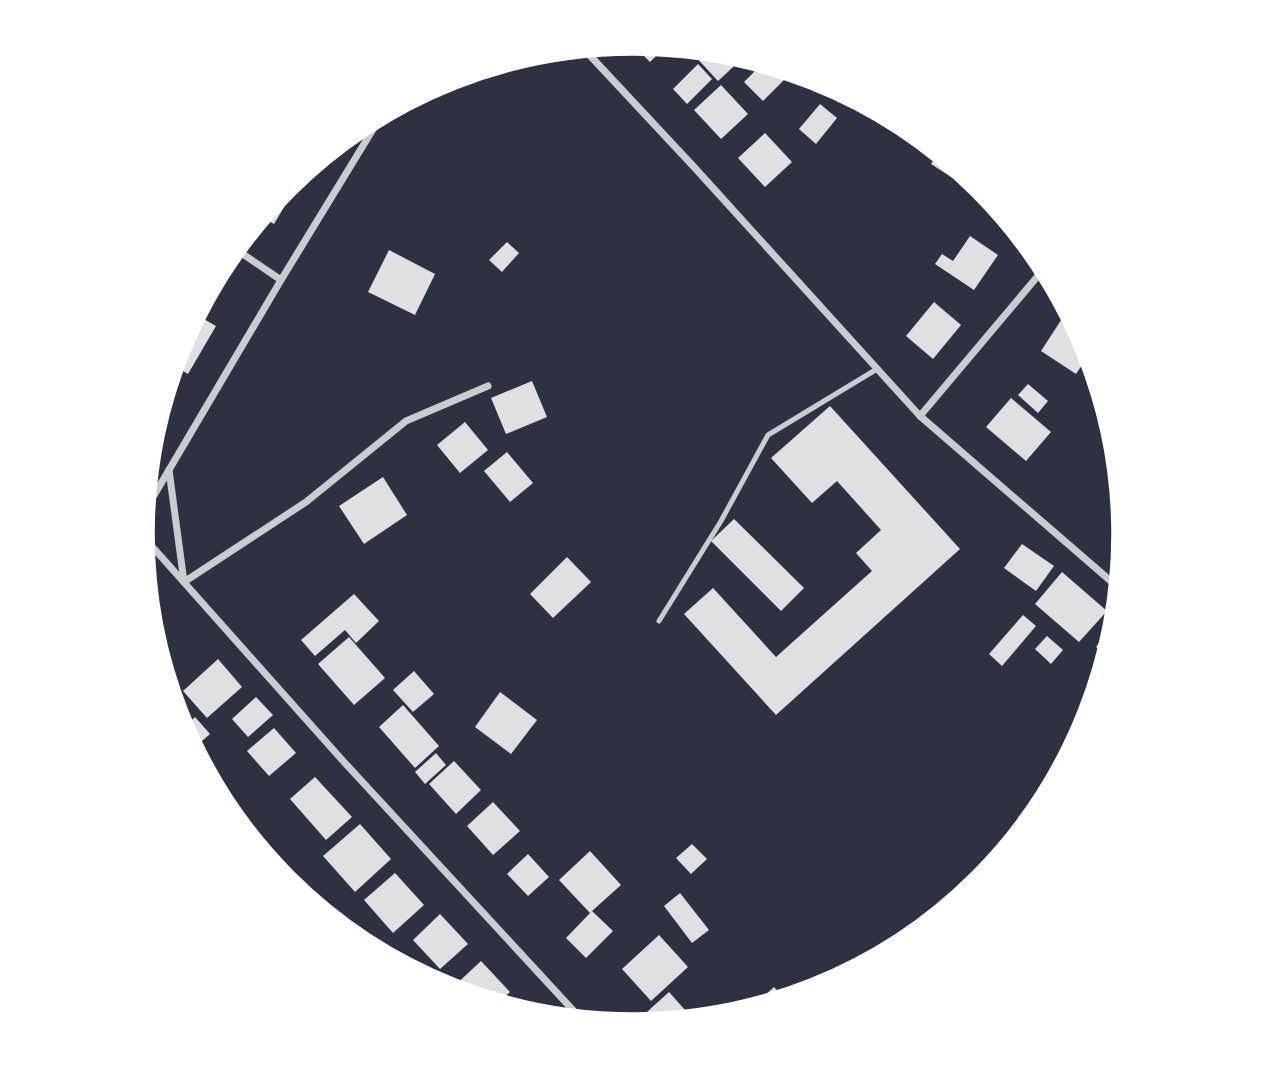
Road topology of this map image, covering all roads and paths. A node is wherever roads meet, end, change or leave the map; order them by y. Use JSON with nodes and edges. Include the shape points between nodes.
{"nodes":[{"id":1,"x":590,"y":56,"type":"edge"},
{"id":2,"x":372,"y":132,"type":"edge"},
{"id":3,"x":243,"y":254,"type":"edge"},
{"id":4,"x":1037,"y":276,"type":"edge"},
{"id":5,"x":281,"y":280,"type":"junction"},
{"id":6,"x":877,"y":369,"type":"junction"},
{"id":7,"x":488,"y":386,"type":"dead end"},
{"id":8,"x":920,"y":416,"type":"junction"},
{"id":9,"x":169,"y":470,"type":"junction"},
{"id":10,"x":155,"y":494,"type":"edge"},
{"id":11,"x":153,"y":548,"type":"edge"},
{"id":12,"x":1111,"y":581,"type":"edge"},
{"id":13,"x":184,"y":582,"type":"junction"},
{"id":14,"x":659,"y":621,"type":"dead end"},
{"id":15,"x":573,"y":1010,"type":"edge"}],
"edges":[{"from":1,"to":6,"type":"street"},
{"from":2,"to":5,"type":"street"},
{"from":3,"to":5,"type":"street"},
{"from":4,"to":8,"type":"street"},
{"from":5,"to":9,"type":"street"},
{"from":6,"to":8,"type":"street"},
{"from":6,"to":14,"type":"lane","via":[[768,435],[722,521]]},
{"from":7,"to":13,"type":"street","via":[[406,421],[306,502]]},
{"from":8,"to":12,"type":"street"},
{"from":9,"to":10,"type":"street"},
{"from":9,"to":13,"type":"street"},
{"from":11,"to":13,"type":"street"},
{"from":13,"to":15,"type":"street"}]}
